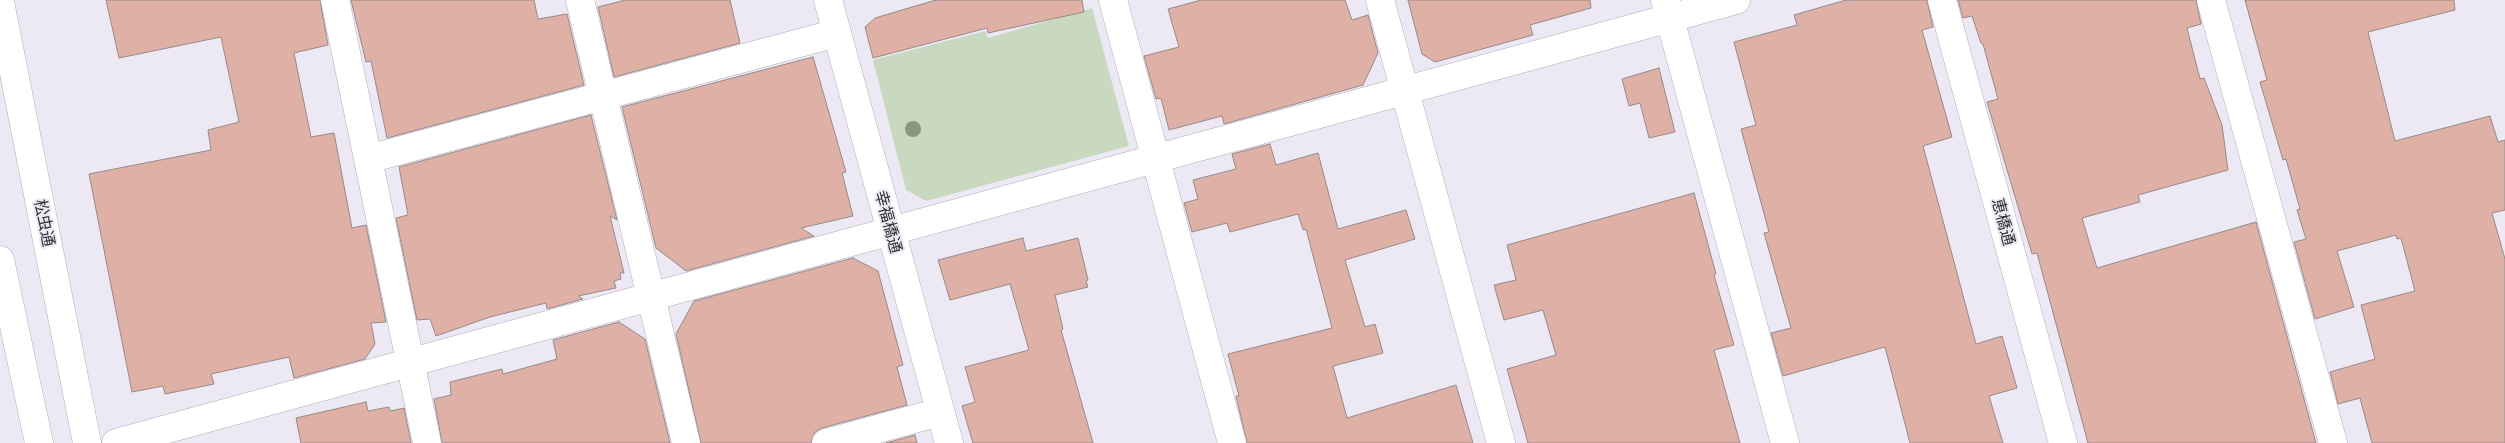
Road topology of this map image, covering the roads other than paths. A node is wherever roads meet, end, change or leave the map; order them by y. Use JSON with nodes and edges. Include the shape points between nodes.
{"nodes":[{"id":1,"x":334,"y":0,"type":"edge"},
{"id":2,"x":580,"y":0,"type":"edge"},
{"id":3,"x":828,"y":0,"type":"edge"},
{"id":4,"x":1112,"y":0,"type":"edge"},
{"id":5,"x":1380,"y":0,"type":"edge"},
{"id":6,"x":1736,"y":0,"type":"edge"},
{"id":7,"x":1942,"y":0,"type":"edge"},
{"id":8,"x":2211,"y":0,"type":"edge"},
{"id":9,"x":0,"y":2,"type":"edge"},
{"id":10,"x":1668,"y":9,"type":"edge"},
{"id":11,"x":837,"y":33,"type":"junction"},
{"id":12,"x":1404,"y":90,"type":"junction"},
{"id":13,"x":603,"y":98,"type":"junction"},
{"id":14,"x":368,"y":160,"type":"junction"},
{"id":15,"x":1155,"y":160,"type":"junction"},
{"id":16,"x":890,"y":230,"type":"junction"},
{"id":17,"x":0,"y":260,"type":"edge"},
{"id":18,"x":651,"y":297,"type":"junction"},
{"id":19,"x":412,"y":362,"type":"junction"},
{"id":20,"x":940,"y":412,"type":"junction"},
{"id":21,"x":39,"y":443,"type":"edge"},
{"id":22,"x":87,"y":443,"type":"edge"},
{"id":23,"x":116,"y":443,"type":"edge"},
{"id":24,"x":427,"y":443,"type":"edge"},
{"id":25,"x":686,"y":443,"type":"edge"},
{"id":26,"x":826,"y":443,"type":"edge"},
{"id":27,"x":949,"y":443,"type":"edge"},
{"id":28,"x":1232,"y":443,"type":"edge"},
{"id":29,"x":1501,"y":443,"type":"edge"},
{"id":30,"x":1785,"y":443,"type":"edge"},
{"id":31,"x":2063,"y":443,"type":"edge"},
{"id":32,"x":2333,"y":443,"type":"edge"}],
"edges":[{"from":1,"to":14,"type":"street"},
{"from":2,"to":13,"type":"street"},
{"from":3,"to":11,"type":"street","name":"幸福橋通"},
{"from":4,"to":15,"type":"street"},
{"from":5,"to":12,"type":"street"},
{"from":6,"to":10,"type":"street"},
{"from":7,"to":31,"type":"street","name":"恵橋通"},
{"from":8,"to":32,"type":"street"},
{"from":9,"to":22,"type":"street","name":"松虫通"},
{"from":10,"to":12,"type":"street"},
{"from":10,"to":30,"type":"street"},
{"from":11,"to":13,"type":"street"},
{"from":11,"to":16,"type":"street","name":"幸福橋通"},
{"from":12,"to":15,"type":"street"},
{"from":12,"to":29,"type":"street"},
{"from":13,"to":14,"type":"street"},
{"from":13,"to":18,"type":"street"},
{"from":14,"to":19,"type":"street"},
{"from":15,"to":16,"type":"street"},
{"from":15,"to":28,"type":"street"},
{"from":16,"to":18,"type":"street"},
{"from":16,"to":20,"type":"street","name":"幸福橋通"},
{"from":17,"to":21,"type":"street"},
{"from":18,"to":19,"type":"street"},
{"from":18,"to":25,"type":"street"},
{"from":19,"to":23,"type":"street"},
{"from":19,"to":24,"type":"street"},
{"from":20,"to":26,"type":"street"},
{"from":20,"to":27,"type":"street","name":"幸福橋通"}]}
